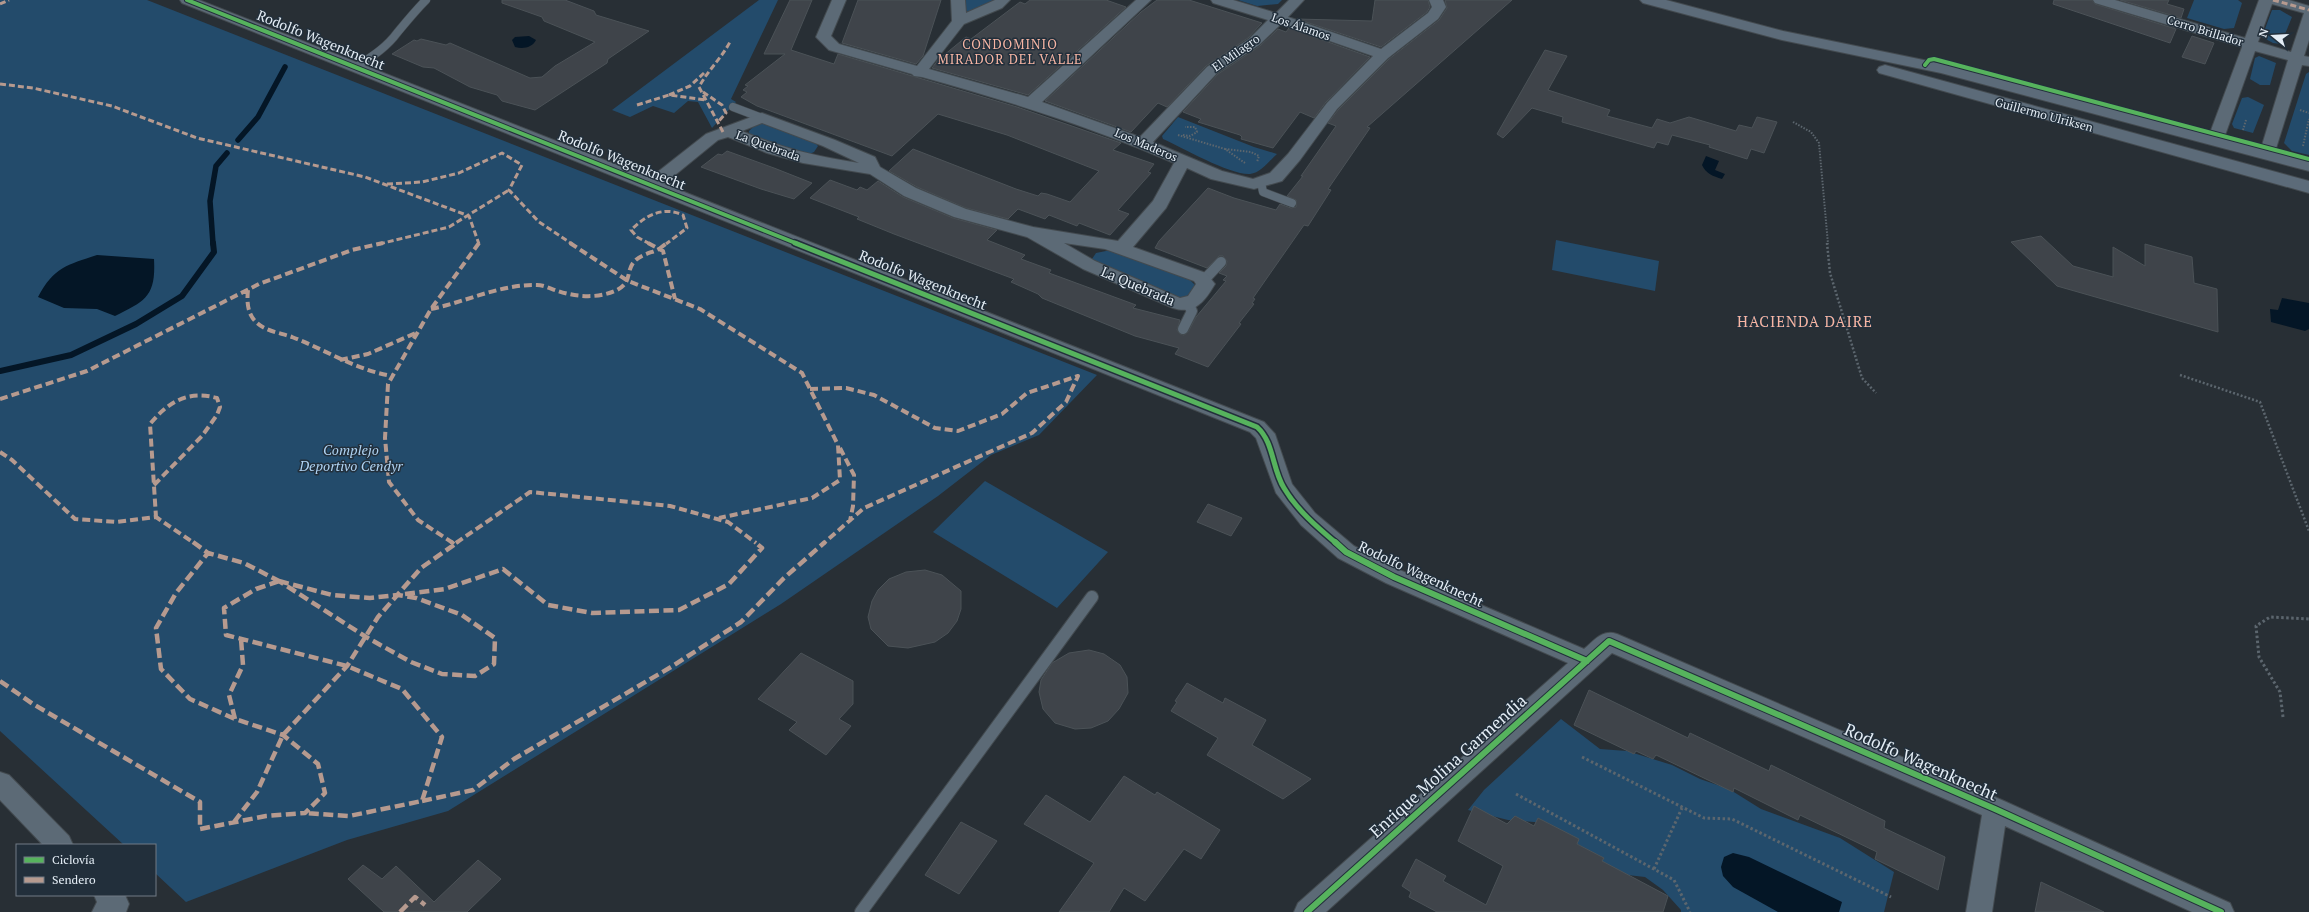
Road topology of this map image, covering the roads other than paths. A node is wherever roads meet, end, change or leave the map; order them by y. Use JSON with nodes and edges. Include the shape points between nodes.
{"nodes":[{"id":1,"x":187,"y":0,"type":"edge"},
{"id":2,"x":426,"y":0,"type":"edge"},
{"id":3,"x":839,"y":0,"type":"edge"},
{"id":4,"x":958,"y":0,"type":"edge"},
{"id":5,"x":1003,"y":0,"type":"edge"},
{"id":6,"x":1144,"y":0,"type":"edge"},
{"id":7,"x":1218,"y":0,"type":"edge"},
{"id":8,"x":1296,"y":0,"type":"edge"},
{"id":9,"x":1436,"y":0,"type":"edge"},
{"id":10,"x":1648,"y":0,"type":"edge"},
{"id":11,"x":2100,"y":0,"type":"edge"},
{"id":12,"x":2266,"y":0,"type":"edge"},
{"id":13,"x":2273,"y":0,"type":"edge"},
{"id":14,"x":2309,"y":10,"type":"edge"},
{"id":15,"x":2309,"y":16,"type":"edge"},
{"id":16,"x":1280,"y":19,"type":"junction"},
{"id":17,"x":959,"y":21,"type":"junction"},
{"id":18,"x":1782,"y":35,"type":"junction"},
{"id":19,"x":2250,"y":45,"type":"junction"},
{"id":20,"x":1383,"y":55,"type":"junction"},
{"id":21,"x":2302,"y":60,"type":"edge"},
{"id":22,"x":356,"y":67,"type":"junction"},
{"id":23,"x":919,"y":73,"type":"junction"},
{"id":24,"x":1957,"y":73,"type":"junction"},
{"id":25,"x":1934,"y":84,"type":"junction"},
{"id":26,"x":1031,"y":103,"type":"junction"},
{"id":27,"x":733,"y":107,"type":"dead end"},
{"id":28,"x":762,"y":118,"type":"junction"},
{"id":29,"x":728,"y":131,"type":"junction"},
{"id":30,"x":2215,"y":141,"type":"junction"},
{"id":31,"x":830,"y":142,"type":"junction"},
{"id":32,"x":1143,"y":143,"type":"junction"},
{"id":33,"x":2267,"y":155,"type":"junction"},
{"id":34,"x":2196,"y":156,"type":"junction"},
{"id":35,"x":809,"y":160,"type":"junction"},
{"id":36,"x":1183,"y":161,"type":"junction"},
{"id":37,"x":2309,"y":166,"type":"edge"},
{"id":38,"x":1203,"y":169,"type":"junction"},
{"id":39,"x":874,"y":170,"type":"junction"},
{"id":40,"x":1261,"y":182,"type":"junction"},
{"id":41,"x":652,"y":185,"type":"junction"},
{"id":42,"x":2309,"y":187,"type":"edge"},
{"id":43,"x":1292,"y":203,"type":"dead end"},
{"id":44,"x":1160,"y":204,"type":"junction"},
{"id":45,"x":1033,"y":233,"type":"junction"},
{"id":46,"x":1115,"y":246,"type":"junction"},
{"id":47,"x":1221,"y":262,"type":"dead end"},
{"id":48,"x":1089,"y":265,"type":"junction"},
{"id":49,"x":1204,"y":280,"type":"junction"},
{"id":50,"x":1188,"y":304,"type":"junction"},
{"id":51,"x":1183,"y":328,"type":"dead end"},
{"id":52,"x":1092,"y":596,"type":"dead end"},
{"id":53,"x":1609,"y":641,"type":"joint"},
{"id":54,"x":1587,"y":661,"type":"junction"},
{"id":55,"x":0,"y":784,"type":"edge"},
{"id":56,"x":1996,"y":809,"type":"junction"},
{"id":57,"x":59,"y":844,"type":"edge"},
{"id":58,"x":861,"y":912,"type":"edge"},
{"id":59,"x":1307,"y":912,"type":"edge"},
{"id":60,"x":1978,"y":912,"type":"edge"},
{"id":61,"x":2220,"y":912,"type":"edge"}],
"edges":[{"from":1,"to":22,"type":"street","name":"Rodolfo Wagenknecht"},
{"from":2,"to":22,"type":"lane","via":[[379,52]]},
{"from":3,"to":23,"type":"street","name":"Los Maderos","via":[[823,37],[834,48]]},
{"from":4,"to":17,"type":"street"},
{"from":5,"to":17,"type":"street","via":[[997,6]]},
{"from":6,"to":26,"type":"street"},
{"from":7,"to":16,"type":"street","name":"Los Álamos"},
{"from":8,"to":16,"type":"street","name":"El Milagro"},
{"from":9,"to":20,"type":"street","name":"Los Maderos","via":[[1439,7],[1433,16]]},
{"from":10,"to":18,"type":"main road","name":"Guillermo Ulriksen"},
{"from":11,"to":19,"type":"street","name":"Cerro Brillador"},
{"from":12,"to":19,"type":"street"},
{"from":13,"to":14,"type":"street"},
{"from":15,"to":21,"type":"street"},
{"from":16,"to":20,"type":"street","name":"Los Álamos"},
{"from":16,"to":32,"type":"street","name":"El Milagro","via":[[1254,42],[1212,70]]},
{"from":17,"to":23,"type":"street"},
{"from":18,"to":24,"type":"main road","name":"Guillermo Ulriksen"},
{"from":18,"to":25,"type":"main road","name":"Guillermo Ulriksen","via":[[1856,61]]},
{"from":19,"to":21,"type":"street","name":"Cerro Brillador"},
{"from":19,"to":30,"type":"street"},
{"from":20,"to":40,"type":"street","name":"Los Maderos","via":[[1332,106],[1294,157],[1276,176]]},
{"from":21,"to":33,"type":"street"},
{"from":22,"to":41,"type":"street","name":"Rodolfo Wagenknecht"},
{"from":23,"to":26,"type":"street","name":"Los Maderos"},
{"from":24,"to":25,"type":"main road","via":[[1944,76]]},
{"from":24,"to":30,"type":"main road","name":"Guillermo Ulriksen"},
{"from":25,"to":34,"type":"main road","name":"Guillermo Ulriksen"},
{"from":26,"to":32,"type":"street","name":"Los Maderos"},
{"from":27,"to":28,"type":"lane"},
{"from":28,"to":29,"type":"street","name":"La Quebrada"},
{"from":28,"to":31,"type":"street","name":"La Quebrada"},
{"from":29,"to":35,"type":"street","name":"La Quebrada","via":[[773,150]]},
{"from":29,"to":41,"type":"street","name":"La Quebrada","via":[[712,137]]},
{"from":30,"to":33,"type":"main road","name":"Guillermo Ulriksen"},
{"from":31,"to":35,"type":"street","name":"La Quebrada","via":[[817,157]]},
{"from":31,"to":39,"type":"street","name":"La Quebrada","via":[[869,161]]},
{"from":32,"to":36,"type":"street","name":"Los Maderos"},
{"from":33,"to":34,"type":"main road","via":[[2260,159],[2243,161]]},
{"from":33,"to":37,"type":"main road","name":"Guillermo Ulriksen"},
{"from":34,"to":42,"type":"main road","name":"Guillermo Ulriksen"},
{"from":35,"to":39,"type":"street","name":"La Quebrada"},
{"from":36,"to":38,"type":"street","name":"Los Maderos"},
{"from":36,"to":44,"type":"street","name":"La Quebrada"},
{"from":38,"to":40,"type":"street","name":"Los Maderos","via":[[1237,182]]},
{"from":38,"to":44,"type":"street","name":"La Quebrada"},
{"from":39,"to":45,"type":"street","name":"La Quebrada","via":[[934,203],[960,213]]},
{"from":40,"to":43,"type":"lane","via":[[1263,192]]},
{"from":41,"to":54,"type":"street","name":"Rodolfo Wagenknecht","via":[[1257,427],[1264,434],[1283,487],[1308,519],[1346,552],[1394,577]]},
{"from":44,"to":46,"type":"street","name":"La Quebrada"},
{"from":45,"to":46,"type":"street","name":"La Quebrada"},
{"from":45,"to":48,"type":"street","name":"La Quebrada"},
{"from":46,"to":48,"type":"street","name":"La Quebrada","via":[[1092,252]]},
{"from":46,"to":49,"type":"street","name":"La Quebrada"},
{"from":47,"to":49,"type":"lane"},
{"from":48,"to":50,"type":"street","name":"La Quebrada","via":[[1179,304]]},
{"from":49,"to":50,"type":"street","name":"La Quebrada","via":[[1206,284],[1200,295]]},
{"from":50,"to":51,"type":"lane","via":[[1192,311]]},
{"from":52,"to":58,"type":"lane"},
{"from":53,"to":54,"type":"street","name":"Enrique Molina Garmendia"},
{"from":53,"to":56,"type":"street","name":"Rodolfo Wagenknecht"},
{"from":54,"to":59,"type":"street","name":"Enrique Molina Garmendia"},
{"from":55,"to":57,"type":"street"},
{"from":56,"to":60,"type":"street"},
{"from":56,"to":61,"type":"street","name":"Rodolfo Wagenknecht"}]}
